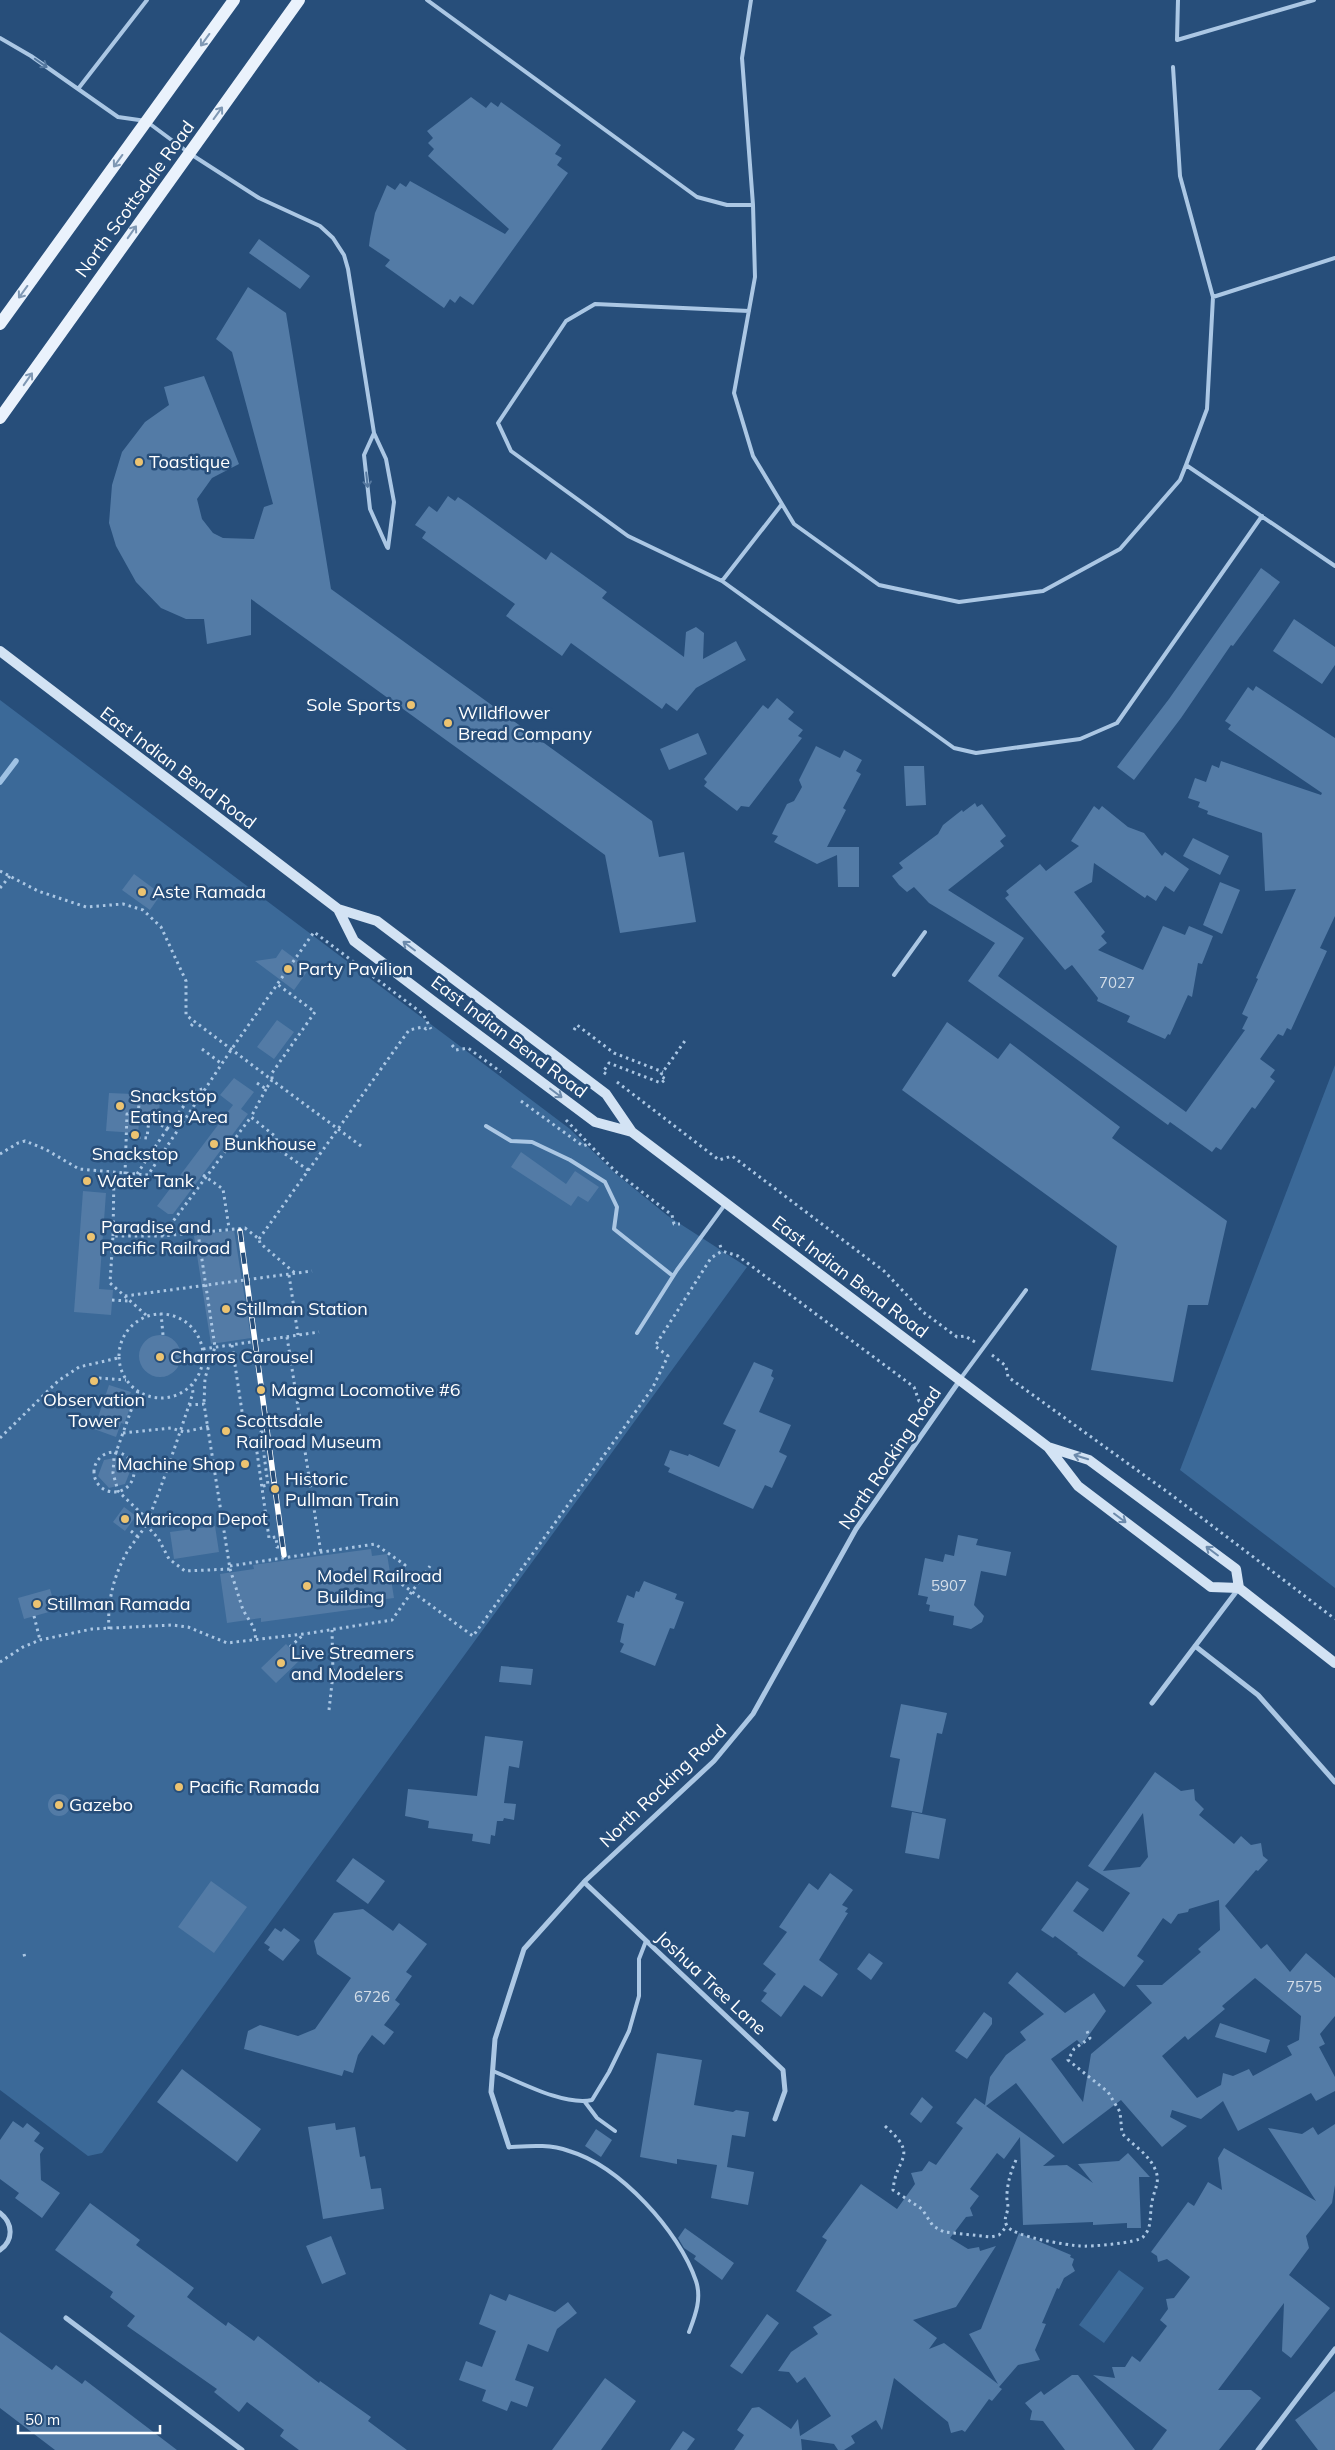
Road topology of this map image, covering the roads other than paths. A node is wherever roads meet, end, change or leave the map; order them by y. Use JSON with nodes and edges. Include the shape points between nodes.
{"nodes":[{"id":1,"x":147,"y":0,"type":"edge"},
{"id":2,"x":234,"y":0,"type":"edge"},
{"id":3,"x":299,"y":0,"type":"edge"},
{"id":4,"x":427,"y":0,"type":"edge"},
{"id":5,"x":751,"y":0,"type":"edge"},
{"id":6,"x":1178,"y":0,"type":"edge"},
{"id":7,"x":1314,"y":0,"type":"edge"},
{"id":8,"x":0,"y":38,"type":"edge"},
{"id":9,"x":1173,"y":67,"type":"dead end"},
{"id":10,"x":78,"y":89,"type":"junction"},
{"id":11,"x":146,"y":121,"type":"junction"},
{"id":12,"x":189,"y":153,"type":"junction"},
{"id":13,"x":753,"y":205,"type":"junction"},
{"id":14,"x":1335,"y":258,"type":"edge"},
{"id":15,"x":1213,"y":297,"type":"junction"},
{"id":16,"x":749,"y":311,"type":"junction"},
{"id":17,"x":0,"y":324,"type":"edge"},
{"id":18,"x":0,"y":418,"type":"edge"},
{"id":19,"x":374,"y":433,"type":"junction"},
{"id":20,"x":1186,"y":465,"type":"junction"},
{"id":21,"x":782,"y":504,"type":"junction"},
{"id":22,"x":1262,"y":516,"type":"junction"},
{"id":23,"x":1335,"y":566,"type":"edge"},
{"id":24,"x":722,"y":581,"type":"junction"},
{"id":25,"x":0,"y":651,"type":"edge"},
{"id":26,"x":338,"y":909,"type":"junction"},
{"id":27,"x":925,"y":932,"type":"dead end"},
{"id":28,"x":894,"y":975,"type":"dead end"},
{"id":29,"x":486,"y":1126,"type":"dead end"},
{"id":30,"x":632,"y":1132,"type":"junction"},
{"id":31,"x":726,"y":1203,"type":"junction"},
{"id":32,"x":673,"y":1276,"type":"junction"},
{"id":33,"x":1026,"y":1290,"type":"dead end"},
{"id":34,"x":638,"y":1333,"type":"dead end"},
{"id":35,"x":960,"y":1380,"type":"junction"},
{"id":36,"x":1048,"y":1447,"type":"junction"},
{"id":37,"x":1239,"y":1588,"type":"junction"},
{"id":38,"x":1195,"y":1646,"type":"junction"},
{"id":39,"x":1335,"y":1664,"type":"edge"},
{"id":40,"x":1152,"y":1703,"type":"dead end"},
{"id":41,"x":1335,"y":1782,"type":"edge"},
{"id":42,"x":584,"y":1882,"type":"junction"},
{"id":43,"x":646,"y":1941,"type":"junction"},
{"id":44,"x":493,"y":2071,"type":"junction"},
{"id":45,"x":585,"y":2102,"type":"junction"},
{"id":46,"x":775,"y":2119,"type":"dead end"},
{"id":47,"x":615,"y":2131,"type":"dead end"},
{"id":48,"x":509,"y":2147,"type":"joint"},
{"id":49,"x":0,"y":2213,"type":"edge"},
{"id":50,"x":0,"y":2250,"type":"edge"},
{"id":51,"x":66,"y":2318,"type":"dead end"},
{"id":52,"x":689,"y":2332,"type":"dead end"},
{"id":53,"x":1335,"y":2349,"type":"edge"},
{"id":54,"x":242,"y":2450,"type":"edge"},
{"id":55,"x":1258,"y":2450,"type":"edge"}],
"edges":[{"from":1,"to":10,"type":"lane"},
{"from":2,"to":11,"type":"main road","name":"North Scottsdale Road","one_way":true},
{"from":12,"to":3,"type":"main road","name":"North Scottsdale Road","one_way":true},
{"from":4,"to":13,"type":"lane","via":[[698,197],[727,205]]},
{"from":5,"to":13,"type":"lane","via":[[742,58]]},
{"from":6,"to":7,"type":"lane","via":[[1177,40]]},
{"from":8,"to":10,"type":"lane","one_way":true},
{"from":9,"to":15,"type":"lane","via":[[1180,176]]},
{"from":10,"to":11,"type":"lane","via":[[118,117]]},
{"from":11,"to":12,"type":"lane"},
{"from":11,"to":17,"type":"main road","name":"North Scottsdale Road","one_way":true},
{"from":18,"to":12,"type":"main road","name":"North Scottsdale Road","one_way":true},
{"from":12,"to":19,"type":"lane","via":[[259,198],[320,226],[333,238],[348,269]]},
{"from":13,"to":16,"type":"lane","via":[[756,278]]},
{"from":14,"to":15,"type":"lane"},
{"from":15,"to":20,"type":"lane","via":[[1207,409]]},
{"from":16,"to":21,"type":"lane","via":[[734,393],[753,456]]},
{"from":16,"to":24,"type":"lane","via":[[595,304],[566,321],[498,423],[511,451],[628,536]]},
{"from":19,"to":19,"type":"lane","one_way":true,"via":[[364,455],[370,509],[388,548],[394,502],[386,459]]},
{"from":20,"to":21,"type":"lane","via":[[1180,480],[1120,549],[1043,591],[959,602],[878,586],[794,524]]},
{"from":20,"to":22,"type":"lane"},
{"from":21,"to":24,"type":"lane"},
{"from":22,"to":23,"type":"lane"},
{"from":22,"to":24,"type":"lane","via":[[1117,723],[1080,739],[976,753],[954,748]]},
{"from":25,"to":26,"type":"main road","name":"East Indian Bend Road"},
{"from":30,"to":26,"type":"main road","name":"East Indian Bend Road","one_way":true,"via":[[606,1094],[376,921]]},
{"from":26,"to":30,"type":"main road","name":"East Indian Bend Road","one_way":true,"via":[[354,941],[433,1001],[595,1122]]},
{"from":27,"to":28,"type":"lane"},
{"from":29,"to":32,"type":"lane","via":[[511,1141],[532,1142],[605,1182],[616,1207],[614,1230]]},
{"from":30,"to":31,"type":"main road","name":"East Indian Bend Road"},
{"from":31,"to":32,"type":"lane"},
{"from":31,"to":35,"type":"main road","name":"East Indian Bend Road"},
{"from":32,"to":34,"type":"lane"},
{"from":33,"to":35,"type":"lane"},
{"from":35,"to":36,"type":"main road","name":"East Indian Bend Road"},
{"from":35,"to":42,"type":"street","name":"North Rocking Road","via":[[856,1529],[753,1714],[714,1761]]},
{"from":36,"to":37,"type":"main road","name":"East Indian Bend Road","one_way":true,"via":[[1078,1486],[1211,1587]]},
{"from":37,"to":36,"type":"main road","name":"East Indian Bend Road","one_way":true,"via":[[1236,1569],[1089,1460]]},
{"from":37,"to":38,"type":"street"},
{"from":37,"to":39,"type":"main road"},
{"from":38,"to":40,"type":"street"},
{"from":38,"to":41,"type":"street","via":[[1258,1695]]},
{"from":42,"to":43,"type":"street","name":"Joshua Tree Lane"},
{"from":42,"to":44,"type":"street","name":"North Rocking Road","via":[[524,1949],[495,2039]]},
{"from":43,"to":45,"type":"lane","via":[[639,1959],[639,1996],[629,2031],[601,2087],[592,2100]]},
{"from":43,"to":46,"type":"street","name":"Joshua Tree Lane","via":[[783,2070],[785,2091]]},
{"from":44,"to":45,"type":"lane","via":[[565,2099]]},
{"from":44,"to":48,"type":"street","name":"North Rocking Road","via":[[491,2092]]},
{"from":45,"to":47,"type":"lane","via":[[597,2118]]},
{"from":48,"to":52,"type":"lane","via":[[546,2146],[572,2151],[627,2185],[652,2208],[673,2237],[696,2281],[698,2306]]},
{"from":49,"to":50,"type":"street","via":[[6,2218],[10,2230],[8,2243]]},
{"from":51,"to":54,"type":"street"},
{"from":53,"to":55,"type":"street"}]}
